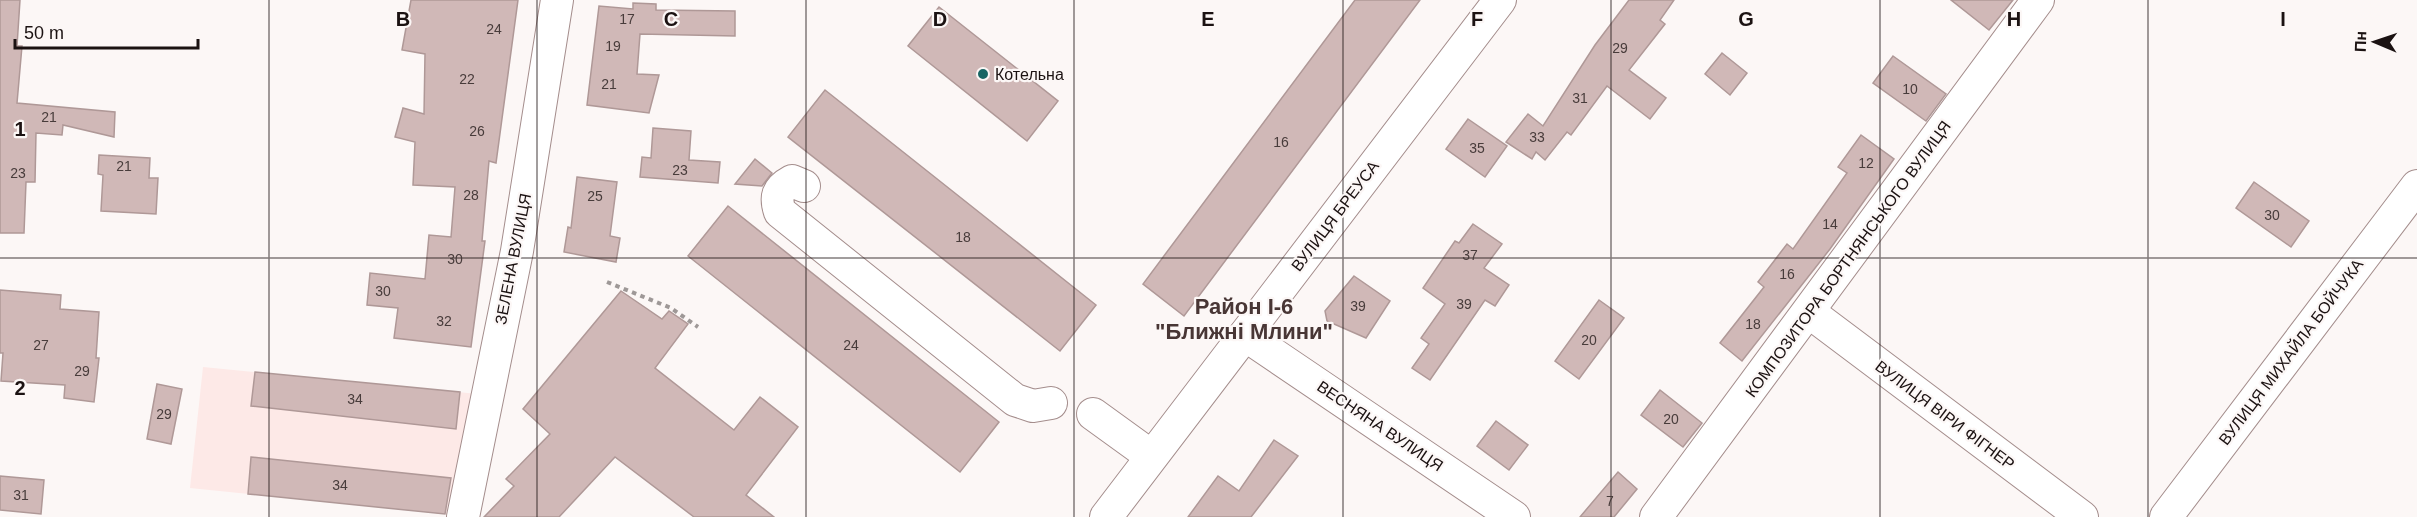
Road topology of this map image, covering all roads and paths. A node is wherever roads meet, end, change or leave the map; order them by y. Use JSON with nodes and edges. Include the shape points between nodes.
{"nodes":[{"id":1,"x":557,"y":0,"type":"edge"},
{"id":2,"x":1500,"y":0,"type":"edge"},
{"id":3,"x":2038,"y":0,"type":"edge"},
{"id":4,"x":804,"y":186,"type":"dead end"},
{"id":5,"x":2417,"y":186,"type":"edge"},
{"id":6,"x":607,"y":282,"type":"dead end"},
{"id":7,"x":1809,"y":312,"type":"junction"},
{"id":8,"x":698,"y":327,"type":"dead end"},
{"id":9,"x":1245,"y":335,"type":"junction"},
{"id":10,"x":1051,"y":403,"type":"dead end"},
{"id":11,"x":1093,"y":414,"type":"dead end"},
{"id":12,"x":1151,"y":456,"type":"junction"},
{"id":13,"x":463,"y":517,"type":"edge"},
{"id":14,"x":1106,"y":517,"type":"edge"},
{"id":15,"x":1514,"y":517,"type":"edge"},
{"id":16,"x":1656,"y":517,"type":"edge"},
{"id":17,"x":2082,"y":517,"type":"edge"},
{"id":18,"x":2166,"y":517,"type":"edge"}],
"edges":[{"from":1,"to":13,"type":"street","name":"ЗЕЛЕНА ВУЛИЦЯ","via":[[517,251]]},
{"from":2,"to":9,"type":"street","name":"ВУЛИЦЯ БРЕУСА"},
{"from":3,"to":7,"type":"street","name":"КОМПОЗИТОРА БОРТНЯНСЬКОГО ВУЛИЦЯ"},
{"from":4,"to":10,"type":"street","via":[[792,181],[782,186],[776,199],[780,213],[1015,400],[1033,406]]},
{"from":5,"to":18,"type":"street","name":"ВУЛИЦЯ МИХАЙЛА БОЙЧУКА"},
{"from":6,"to":8,"type":"path","via":[[671,308]]},
{"from":7,"to":16,"type":"street","name":"КОМПОЗИТОРА БОРТНЯНСЬКОГО ВУЛИЦЯ"},
{"from":7,"to":17,"type":"street","name":"ВУЛИЦЯ ВІРИ ФІГНЕР"},
{"from":9,"to":12,"type":"street","name":"ВУЛИЦЯ БРЕУСА"},
{"from":9,"to":15,"type":"street","name":"ВЕСНЯНА ВУЛИЦЯ"},
{"from":11,"to":12,"type":"street"},
{"from":12,"to":14,"type":"street","name":"ВУЛИЦЯ БРЕУСА"}]}
